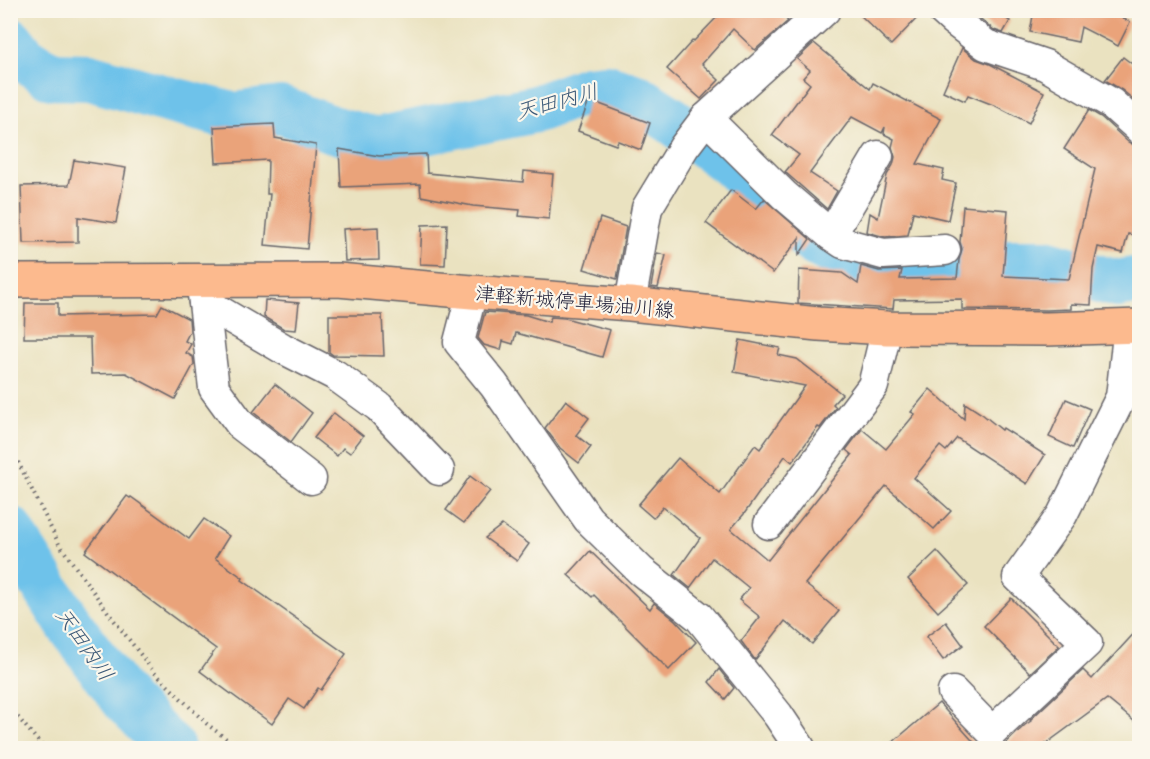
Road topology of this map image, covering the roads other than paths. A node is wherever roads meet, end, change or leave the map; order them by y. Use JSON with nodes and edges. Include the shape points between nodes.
{"nodes":[{"id":1,"x":825,"y":10,"type":"edge"},
{"id":2,"x":942,"y":10,"type":"edge"},
{"id":3,"x":1140,"y":129,"type":"edge"},
{"id":4,"x":697,"y":131,"type":"junction"},
{"id":5,"x":878,"y":156,"type":"dead end"},
{"id":6,"x":831,"y":235,"type":"junction"},
{"id":7,"x":945,"y":250,"type":"dead end"},
{"id":8,"x":10,"y":281,"type":"edge"},
{"id":9,"x":202,"y":291,"type":"junction"},
{"id":10,"x":472,"y":292,"type":"junction"},
{"id":11,"x":630,"y":304,"type":"junction"},
{"id":12,"x":1134,"y":326,"type":"edge"},
{"id":13,"x":887,"y":328,"type":"junction"},
{"id":14,"x":439,"y":470,"type":"dead end"},
{"id":15,"x":311,"y":479,"type":"dead end"},
{"id":16,"x":769,"y":524,"type":"dead end"},
{"id":17,"x":952,"y":692,"type":"dead end"},
{"id":18,"x":800,"y":748,"type":"edge"}],
"edges":[{"from":1,"to":4,"type":"street"},
{"from":2,"to":3,"type":"street","via":[[986,45],[1045,65],[1111,103]]},
{"from":4,"to":6,"type":"street"},
{"from":4,"to":11,"type":"street","via":[[647,208]]},
{"from":5,"to":6,"type":"street"},
{"from":6,"to":7,"type":"street","via":[[843,243],[883,254]]},
{"from":8,"to":9,"type":"main road","name":"津軽新城停車場油川線"},
{"from":9,"to":10,"type":"main road","name":"津軽新城停車場油川線","via":[[338,279]]},
{"from":9,"to":14,"type":"street","via":[[282,348],[335,375],[379,407]]},
{"from":9,"to":15,"type":"street","via":[[214,388],[242,425]]},
{"from":10,"to":11,"type":"main road","name":"津軽新城停車場油川線"},
{"from":10,"to":18,"type":"street","via":[[459,342],[588,519],[641,571],[699,617]]},
{"from":11,"to":13,"type":"main road","name":"津軽新城停車場油川線"},
{"from":12,"to":13,"type":"main road","name":"津軽新城停車場油川線"},
{"from":12,"to":17,"type":"street","via":[[1121,397],[1062,515],[1018,577],[1087,642],[992,732]]},
{"from":13,"to":16,"type":"street","via":[[873,386]]}]}
